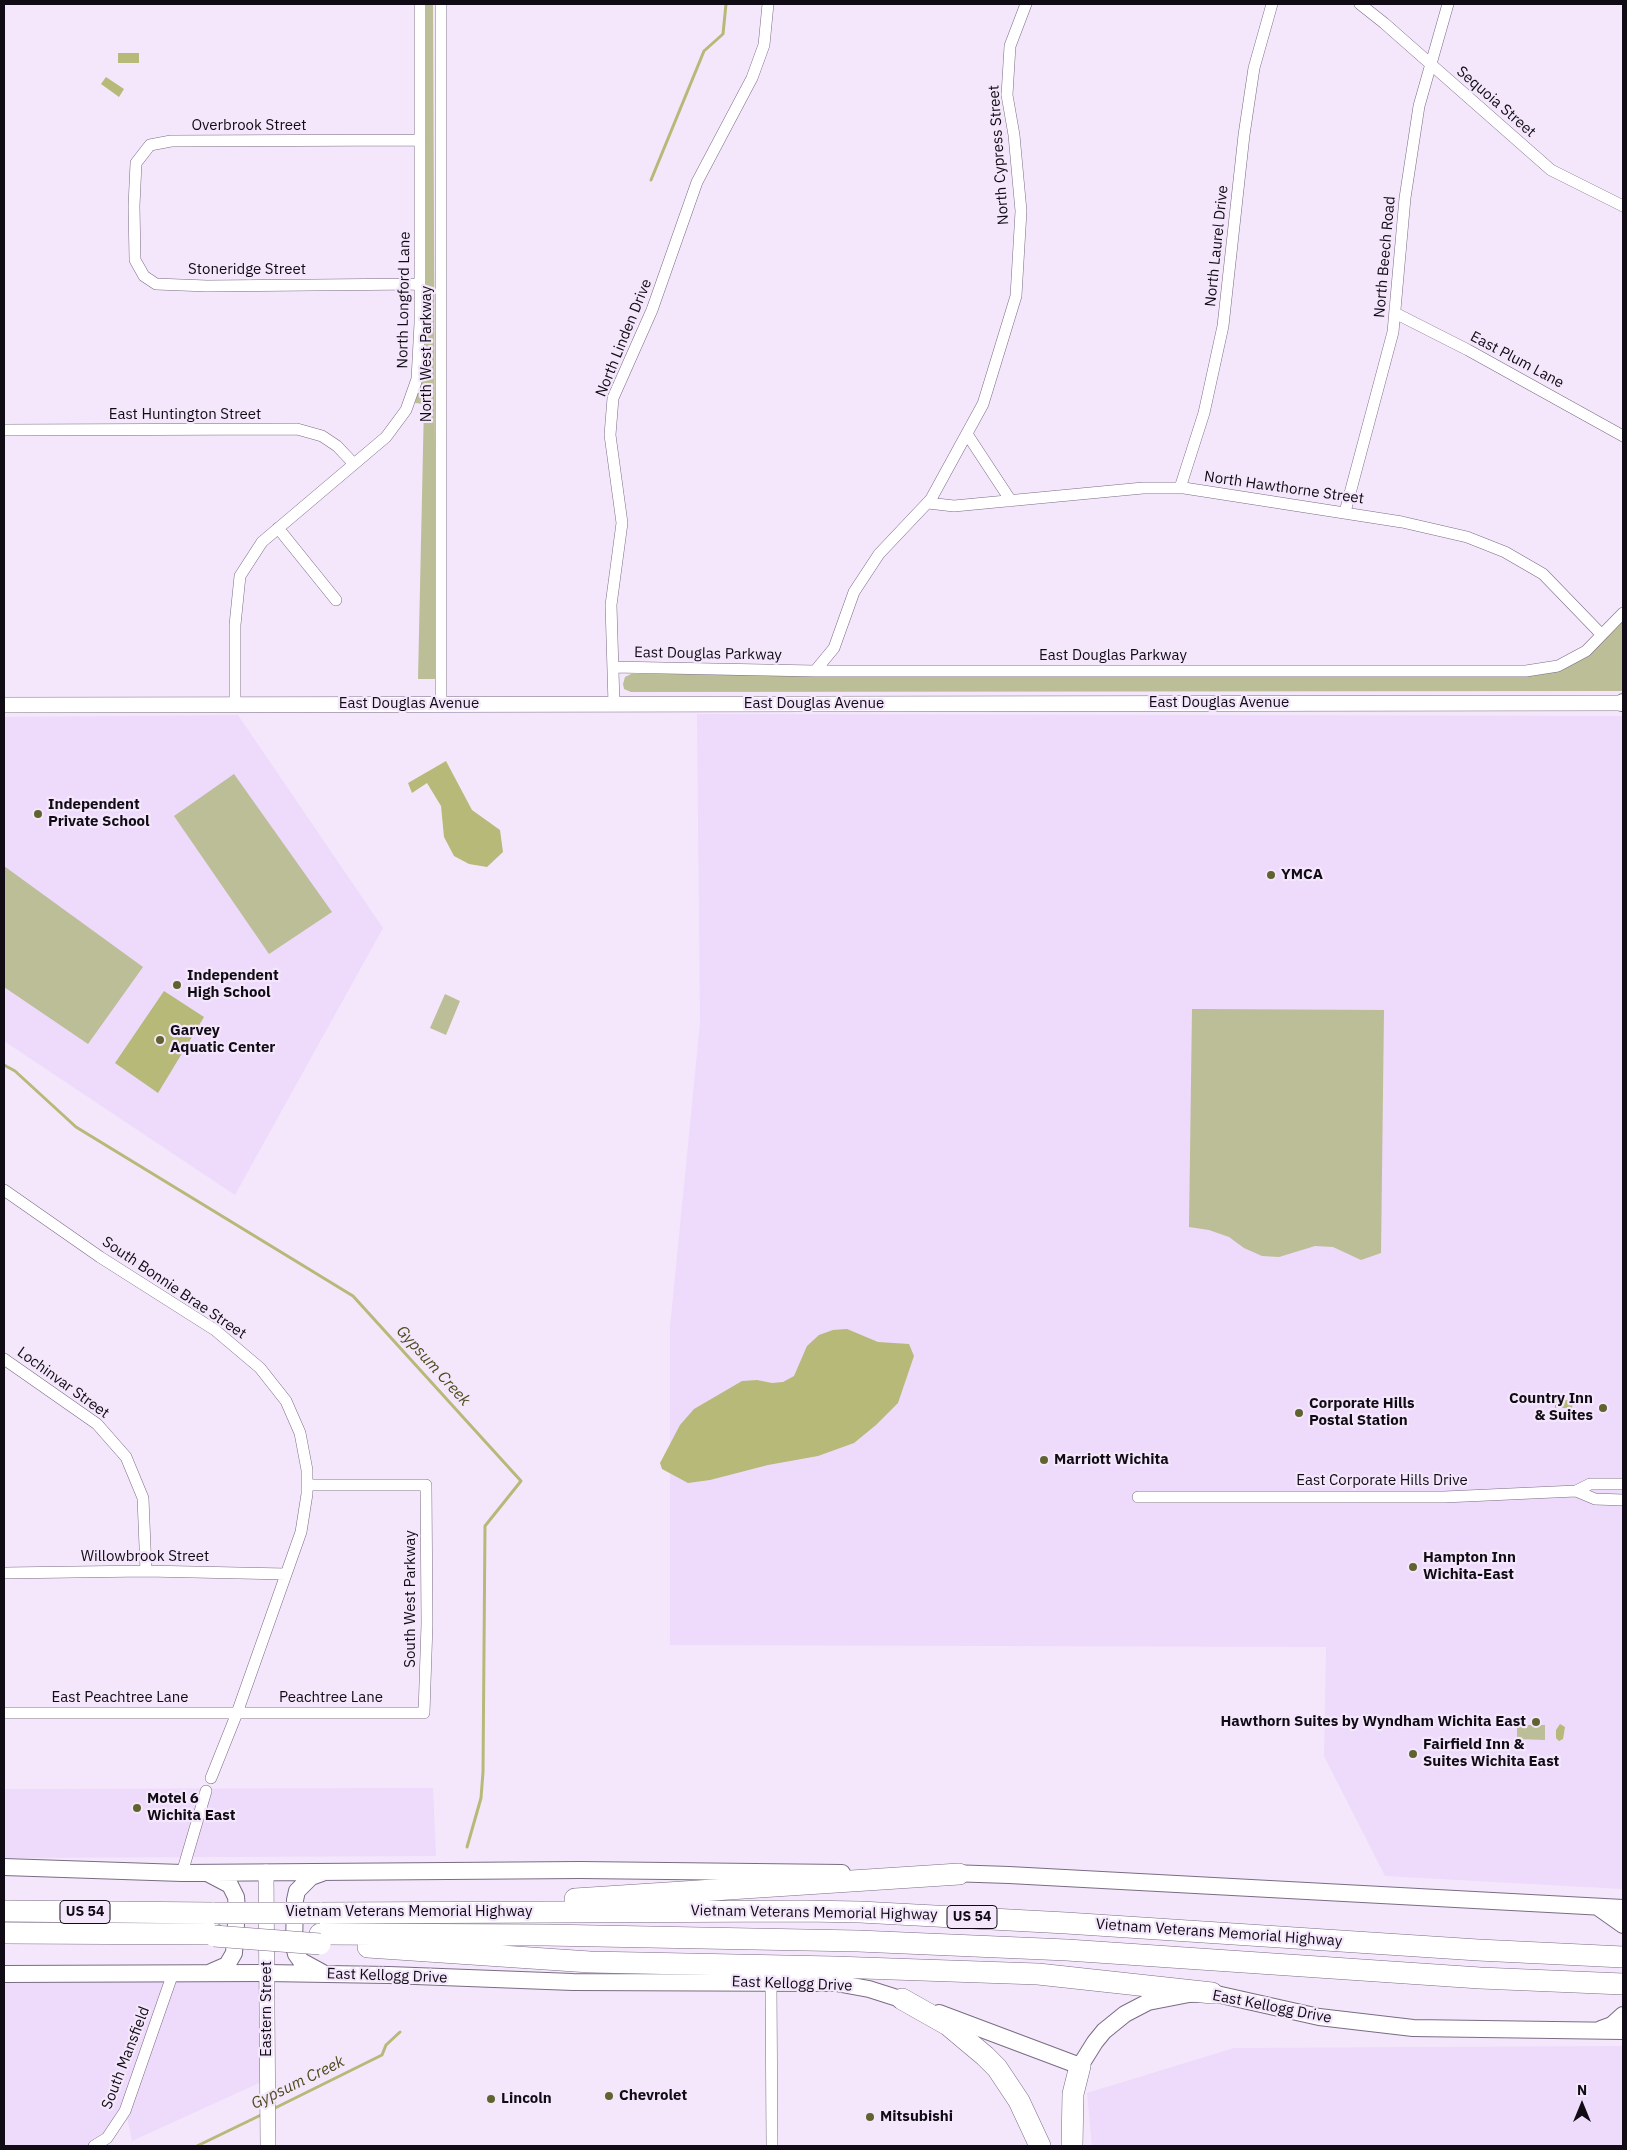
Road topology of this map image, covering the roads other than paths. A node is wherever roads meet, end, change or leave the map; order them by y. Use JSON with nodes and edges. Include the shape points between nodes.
{"nodes":[{"id":1,"x":420,"y":4,"type":"edge"},
{"id":2,"x":441,"y":4,"type":"edge"},
{"id":3,"x":768,"y":4,"type":"edge"},
{"id":4,"x":1026,"y":4,"type":"edge"},
{"id":5,"x":1272,"y":4,"type":"edge"},
{"id":6,"x":1360,"y":4,"type":"edge"},
{"id":7,"x":1448,"y":4,"type":"edge"},
{"id":8,"x":1430,"y":64,"type":"junction"},
{"id":9,"x":420,"y":140,"type":"junction"},
{"id":10,"x":1623,"y":206,"type":"edge"},
{"id":11,"x":134,"y":212,"type":"joint"},
{"id":12,"x":420,"y":284,"type":"junction"},
{"id":13,"x":1395,"y":313,"type":"junction"},
{"id":14,"x":4,"y":430,"type":"edge"},
{"id":15,"x":967,"y":434,"type":"junction"},
{"id":16,"x":1623,"y":436,"type":"edge"},
{"id":17,"x":354,"y":464,"type":"junction"},
{"id":18,"x":1180,"y":488,"type":"junction"},
{"id":19,"x":1011,"y":501,"type":"junction"},
{"id":20,"x":928,"y":503,"type":"junction"},
{"id":21,"x":1345,"y":512,"type":"junction"},
{"id":22,"x":278,"y":528,"type":"junction"},
{"id":23,"x":336,"y":600,"type":"dead end"},
{"id":24,"x":1623,"y":613,"type":"edge"},
{"id":25,"x":1601,"y":634,"type":"junction"},
{"id":26,"x":613,"y":668,"type":"junction"},
{"id":27,"x":815,"y":670,"type":"junction"},
{"id":28,"x":1623,"y":702,"type":"edge"},
{"id":29,"x":235,"y":704,"type":"junction"},
{"id":30,"x":441,"y":704,"type":"junction"},
{"id":31,"x":614,"y":704,"type":"junction"},
{"id":32,"x":4,"y":705,"type":"edge"},
{"id":33,"x":4,"y":1190,"type":"edge"},
{"id":34,"x":4,"y":1359,"type":"edge"},
{"id":35,"x":1623,"y":1484,"type":"edge"},
{"id":36,"x":307,"y":1485,"type":"junction"},
{"id":37,"x":1576,"y":1491,"type":"junction"},
{"id":38,"x":1138,"y":1498,"type":"dead end"},
{"id":39,"x":1623,"y":1500,"type":"edge"},
{"id":40,"x":146,"y":1571,"type":"junction"},
{"id":41,"x":4,"y":1573,"type":"edge"},
{"id":42,"x":286,"y":1574,"type":"junction"},
{"id":43,"x":237,"y":1712,"type":"junction"},
{"id":44,"x":4,"y":1713,"type":"edge"},
{"id":45,"x":424,"y":1713,"type":"joint"},
{"id":46,"x":211,"y":1778,"type":"dead end"},
{"id":47,"x":206,"y":1791,"type":"dead end"},
{"id":48,"x":4,"y":1867,"type":"edge"},
{"id":49,"x":203,"y":1872,"type":"junction"},
{"id":50,"x":266,"y":1872,"type":"junction"},
{"id":51,"x":324,"y":1872,"type":"junction"},
{"id":52,"x":182,"y":1873,"type":"junction"},
{"id":53,"x":959,"y":1874,"type":"junction"},
{"id":54,"x":4,"y":1899,"type":"edge"},
{"id":55,"x":1596,"y":1907,"type":"junction"},
{"id":56,"x":1623,"y":1908,"type":"edge"},
{"id":57,"x":4,"y":1911,"type":"edge"},
{"id":58,"x":165,"y":1912,"type":"junction"},
{"id":59,"x":354,"y":1913,"type":"junction"},
{"id":60,"x":1623,"y":1925,"type":"edge"},
{"id":61,"x":4,"y":1933,"type":"edge"},
{"id":62,"x":119,"y":1934,"type":"junction"},
{"id":63,"x":320,"y":1939,"type":"junction"},
{"id":64,"x":4,"y":1941,"type":"edge"},
{"id":65,"x":1623,"y":1957,"type":"edge"},
{"id":66,"x":174,"y":1973,"type":"junction"},
{"id":67,"x":206,"y":1973,"type":"junction"},
{"id":68,"x":266,"y":1973,"type":"junction"},
{"id":69,"x":4,"y":1974,"type":"edge"},
{"id":70,"x":325,"y":1974,"type":"junction"},
{"id":71,"x":771,"y":1982,"type":"junction"},
{"id":72,"x":1623,"y":1984,"type":"edge"},
{"id":73,"x":1212,"y":1993,"type":"junction"},
{"id":74,"x":902,"y":1999,"type":"junction"},
{"id":75,"x":1623,"y":2015,"type":"edge"},
{"id":76,"x":1597,"y":2030,"type":"junction"},
{"id":77,"x":1623,"y":2030,"type":"edge"},
{"id":78,"x":1080,"y":2066,"type":"junction"},
{"id":79,"x":268,"y":2141,"type":"edge"},
{"id":80,"x":94,"y":2146,"type":"edge"},
{"id":81,"x":772,"y":2146,"type":"edge"},
{"id":82,"x":1040,"y":2146,"type":"edge"},
{"id":83,"x":1072,"y":2146,"type":"edge"}],
"edges":[{"from":1,"to":9,"type":"street","name":"North Longford Lane"},
{"from":2,"to":30,"type":"street","name":"North West Parkway"},
{"from":3,"to":26,"type":"street","name":"North Linden Drive","via":[[764,45],[752,78],[697,182],[652,310],[612,398],[610,435],[622,523],[611,605]]},
{"from":4,"to":15,"type":"street","name":"North Cypress Street","via":[[1010,46],[1007,95],[1021,211],[1016,296],[983,404]]},
{"from":5,"to":18,"type":"street","name":"North Laurel Drive","via":[[1254,68],[1224,326],[1204,413]]},
{"from":6,"to":8,"type":"street","name":"Sequoia Street"},
{"from":7,"to":8,"type":"street","name":"North Beech Road"},
{"from":8,"to":10,"type":"street","name":"Sequoia Street","via":[[1551,170]]},
{"from":8,"to":13,"type":"street","name":"North Beech Road","via":[[1419,106],[1405,198]]},
{"from":9,"to":11,"type":"street","name":"Overbrook Street","via":[[171,141],[150,145],[136,163]]},
{"from":9,"to":12,"type":"street","name":"North Longford Lane"},
{"from":11,"to":12,"type":"street","name":"Stoneridge Street","via":[[135,260],[144,276],[156,284]]},
{"from":12,"to":17,"type":"street","name":"North Longford Lane","via":[[417,379],[406,410],[386,437]]},
{"from":13,"to":16,"type":"street","name":"East Plum Lane"},
{"from":13,"to":21,"type":"street","name":"North Beech Road","via":[[1374,409]]},
{"from":14,"to":17,"type":"street","name":"East Huntington Street","via":[[297,430],[322,436]]},
{"from":15,"to":19,"type":"street"},
{"from":15,"to":20,"type":"street","name":"North Cypress Street"},
{"from":17,"to":22,"type":"street","name":"North Longford Lane"},
{"from":18,"to":19,"type":"street","name":"North Hawthorne Street","via":[[1142,488]]},
{"from":18,"to":21,"type":"street","name":"North Hawthorne Street"},
{"from":19,"to":20,"type":"street","name":"North Hawthorne Street","via":[[954,506]]},
{"from":20,"to":27,"type":"street","name":"North Cypress Street","via":[[878,554],[854,592],[834,648]]},
{"from":21,"to":25,"type":"street","name":"North Hawthorne Street","via":[[1467,537],[1505,552],[1543,574]]},
{"from":22,"to":23,"type":"street"},
{"from":22,"to":29,"type":"street","name":"North Longford Lane","via":[[262,542],[240,576],[235,625]]},
{"from":24,"to":25,"type":"street","name":"East Douglas Parkway"},
{"from":25,"to":27,"type":"street","name":"East Douglas Parkway","via":[[1586,651],[1558,666],[1526,671]]},
{"from":26,"to":27,"type":"street","name":"East Douglas Parkway"},
{"from":26,"to":31,"type":"street","name":"North Linden Drive"},
{"from":28,"to":31,"type":"street","name":"East Douglas Avenue"},
{"from":29,"to":30,"type":"street","name":"East Douglas Avenue"},
{"from":29,"to":32,"type":"street","name":"East Douglas Avenue"},
{"from":30,"to":31,"type":"street","name":"East Douglas Avenue"},
{"from":33,"to":36,"type":"street","name":"South Bonnie Brae Street","via":[[100,1257],[215,1330],[260,1368],[286,1401],[300,1434]]},
{"from":34,"to":40,"type":"street","name":"Lochinvar Street","via":[[97,1424],[126,1457],[143,1498]]},
{"from":35,"to":37,"type":"street","via":[[1590,1484]]},
{"from":36,"to":42,"type":"street","name":"South Bonnie Brae Street","via":[[302,1532]]},
{"from":36,"to":45,"type":"street","name":"South West Parkway","via":[[426,1485]]},
{"from":37,"to":38,"type":"street","name":"East Corporate Hills Drive","via":[[1444,1497]]},
{"from":37,"to":39,"type":"street","name":"East Corporate Hills Drive","via":[[1595,1499]]},
{"from":40,"to":41,"type":"street","name":"Willowbrook Street"},
{"from":40,"to":42,"type":"street","name":"Willowbrook Street"},
{"from":42,"to":43,"type":"street","name":"South Bonnie Brae Street"},
{"from":43,"to":44,"type":"street","name":"East Peachtree Lane"},
{"from":43,"to":45,"type":"street","name":"Peachtree Lane"},
{"from":43,"to":46,"type":"street","name":"South Bonnie Brae Street"},
{"from":47,"to":52,"type":"street"},
{"from":48,"to":52,"type":"main road"},
{"from":49,"to":50,"type":"main road"},
{"from":49,"to":52,"type":"main road"},
{"from":49,"to":67,"type":"main road","via":[[230,1885],[237,1909],[234,1953],[230,1962],[223,1968]]},
{"from":50,"to":51,"type":"main road"},
{"from":50,"to":68,"type":"street","name":"Eastern Street"},
{"from":51,"to":53,"type":"main road","via":[[590,1870]]},
{"from":51,"to":70,"type":"main road","via":[[311,1877],[297,1892],[294,1946],[301,1961]]},
{"from":53,"to":55,"type":"main road"},
{"from":53,"to":59,"type":"highway"},
{"from":54,"to":58,"type":"highway"},
{"from":55,"to":56,"type":"main road"},
{"from":55,"to":60,"type":"main road"},
{"from":57,"to":58,"type":"highway","name":"Vietnam Veterans Memorial Highway","number":"US 54"},
{"from":58,"to":59,"type":"highway","name":"Vietnam Veterans Memorial Highway","number":"US 54","bridge":true},
{"from":59,"to":65,"type":"highway","name":"Vietnam Veterans Memorial Highway","number":"US 54","via":[[860,1912]]},
{"from":61,"to":62,"type":"highway","name":"Vietnam Veterans Memorial Highway","number":"US 54"},
{"from":62,"to":63,"type":"highway","name":"Vietnam Veterans Memorial Highway","number":"US 54","bridge":true},
{"from":62,"to":64,"type":"highway"},
{"from":63,"to":72,"type":"highway","name":"Vietnam Veterans Memorial Highway","number":"US 54","via":[[535,1935],[858,1941],[1067,1950],[1480,1978]]},
{"from":63,"to":73,"type":"highway","via":[[581,1961],[1038,1974]]},
{"from":66,"to":67,"type":"main road","name":"East Kellogg Drive"},
{"from":66,"to":69,"type":"main road","name":"East Kellogg Drive"},
{"from":66,"to":80,"type":"street","name":"South Mansfield","via":[[125,2111],[107,2138]]},
{"from":67,"to":68,"type":"main road","name":"East Kellogg Drive"},
{"from":68,"to":70,"type":"main road","name":"East Kellogg Drive"},
{"from":68,"to":79,"type":"street","name":"Eastern Street"},
{"from":70,"to":71,"type":"main road","name":"East Kellogg Drive","via":[[573,1982]]},
{"from":71,"to":74,"type":"main road","name":"East Kellogg Drive","via":[[836,1983]]},
{"from":71,"to":81,"type":"street"},
{"from":73,"to":76,"type":"main road","name":"East Kellogg Drive","via":[[1319,2017],[1385,2025],[1442,2029]]},
{"from":73,"to":78,"type":"main road","name":"East Kellogg Drive","via":[[1175,1995],[1136,2007],[1104,2031]]},
{"from":74,"to":78,"type":"main road","name":"East Kellogg Drive"},
{"from":74,"to":82,"type":"highway","via":[[948,2025],[991,2061],[1019,2101]]},
{"from":75,"to":76,"type":"main road","via":[[1612,2025]]},
{"from":76,"to":77,"type":"main road","name":"East Kellogg Drive"},
{"from":78,"to":83,"type":"highway","via":[[1073,2094]]}]}
